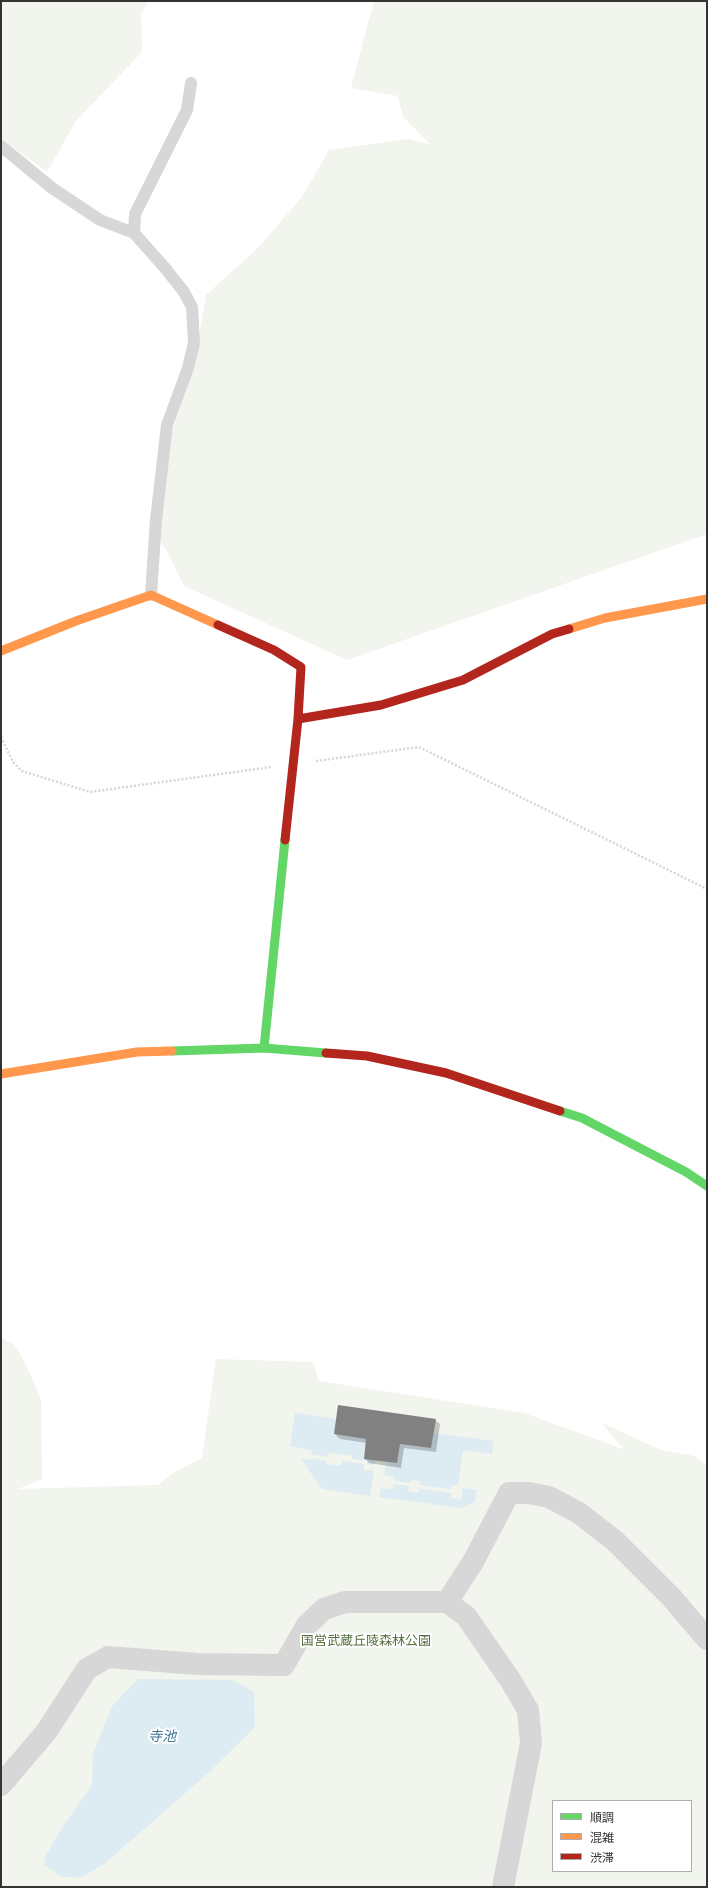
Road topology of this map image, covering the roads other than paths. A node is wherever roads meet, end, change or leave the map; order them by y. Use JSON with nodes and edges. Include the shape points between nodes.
{"nodes":[{"id":1,"x":191,"y":83,"type":"dead end"},
{"id":2,"x":1,"y":146,"type":"edge"},
{"id":3,"x":134,"y":233,"type":"junction"},
{"id":4,"x":151,"y":595,"type":"junction"},
{"id":5,"x":707,"y":599,"type":"edge"},
{"id":6,"x":1,"y":651,"type":"edge"},
{"id":7,"x":298,"y":720,"type":"junction"},
{"id":8,"x":264,"y":1048,"type":"junction"},
{"id":9,"x":1,"y":1074,"type":"edge"},
{"id":10,"x":707,"y":1186,"type":"edge"},
{"id":11,"x":447,"y":1602,"type":"junction"},
{"id":12,"x":707,"y":1639,"type":"edge"},
{"id":13,"x":1,"y":1785,"type":"edge"},
{"id":14,"x":503,"y":1887,"type":"edge"}],
"edges":[{"from":1,"to":3,"type":"lane","via":[[187,110],[135,214]]},
{"from":2,"to":3,"type":"lane","via":[[52,188],[100,220]]},
{"from":3,"to":4,"type":"lane","via":[[184,292],[192,307],[194,324],[194,343],[188,368],[167,425],[156,520]]},
{"from":4,"to":6,"type":"street"},
{"from":4,"to":7,"type":"street","via":[[274,650],[301,667]]},
{"from":5,"to":7,"type":"street","via":[[605,618],[552,634],[463,680],[381,704]]},
{"from":7,"to":8,"type":"street"},
{"from":8,"to":9,"type":"street","via":[[137,1052]]},
{"from":8,"to":10,"type":"street","via":[[367,1056],[446,1073],[582,1118],[686,1172]]},
{"from":11,"to":12,"type":"street","via":[[473,1562],[509,1493],[529,1493],[549,1497],[579,1513],[615,1541],[672,1598]]},
{"from":11,"to":13,"type":"street","via":[[345,1602],[324,1609],[307,1625],[284,1666],[198,1664],[108,1657],[87,1669],[46,1732]]},
{"from":11,"to":14,"type":"street","via":[[466,1616],[528,1710],[532,1743]]}]}
